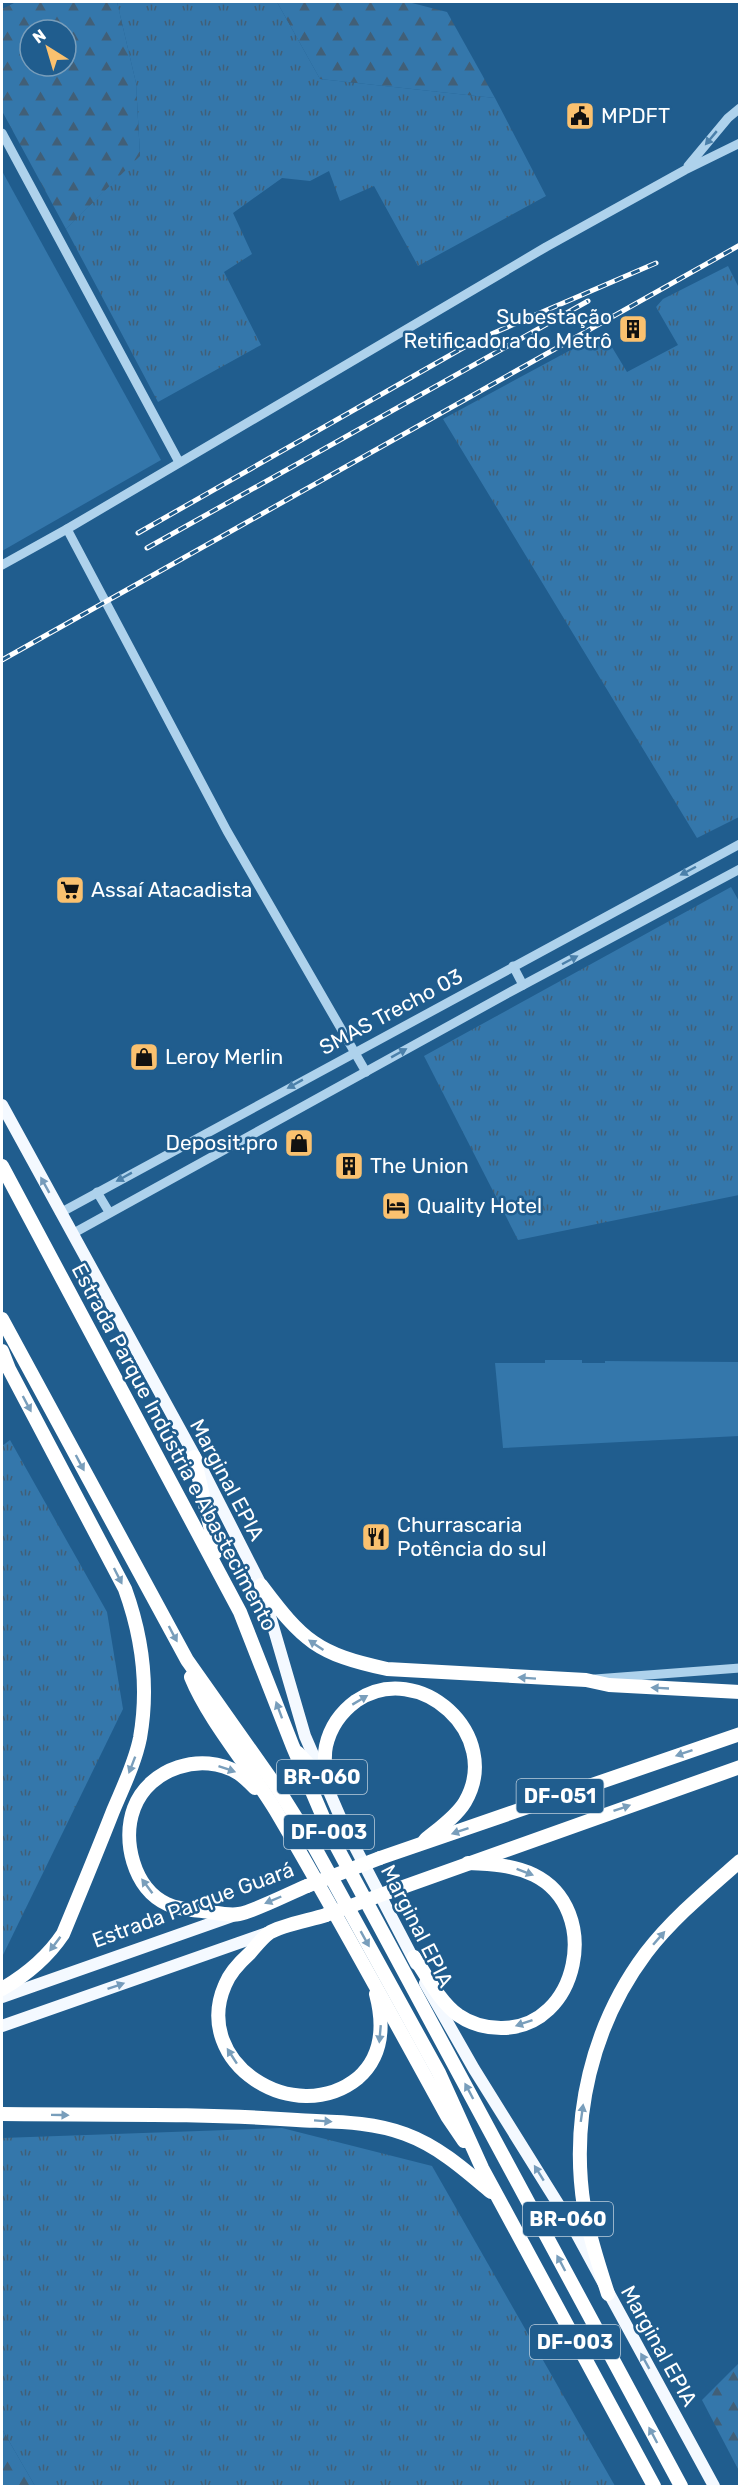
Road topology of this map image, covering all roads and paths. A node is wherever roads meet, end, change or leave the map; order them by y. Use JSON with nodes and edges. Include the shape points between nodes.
{"nodes":[{"id":1,"x":740,"y":108,"type":"edge"},
{"id":2,"x":2,"y":134,"type":"edge"},
{"id":3,"x":740,"y":143,"type":"edge"},
{"id":4,"x":685,"y":170,"type":"junction"},
{"id":5,"x":180,"y":462,"type":"junction"},
{"id":6,"x":67,"y":529,"type":"junction"},
{"id":7,"x":2,"y":565,"type":"edge"},
{"id":8,"x":740,"y":843,"type":"edge"},
{"id":9,"x":740,"y":869,"type":"edge"},
{"id":10,"x":513,"y":966,"type":"junction"},
{"id":11,"x":502,"y":972,"type":"junction"},
{"id":12,"x":523,"y":985,"type":"junction"},
{"id":13,"x":512,"y":991,"type":"junction"},
{"id":14,"x":355,"y":1052,"type":"junction"},
{"id":15,"x":366,"y":1072,"type":"junction"},
{"id":16,"x":2,"y":1105,"type":"edge"},
{"id":17,"x":2,"y":1166,"type":"edge"},
{"id":18,"x":98,"y":1192,"type":"junction"},
{"id":19,"x":109,"y":1212,"type":"junction"},
{"id":20,"x":60,"y":1213,"type":"junction"},
{"id":21,"x":72,"y":1234,"type":"junction"},
{"id":22,"x":2,"y":1319,"type":"edge"},
{"id":23,"x":2,"y":1351,"type":"edge"},
{"id":24,"x":194,"y":1457,"type":"junction"},
{"id":25,"x":222,"y":1575,"type":"junction"},
{"id":26,"x":261,"y":1585,"type":"junction"},
{"id":27,"x":187,"y":1660,"type":"junction"},
{"id":28,"x":740,"y":1668,"type":"edge"},
{"id":29,"x":585,"y":1680,"type":"junction"},
{"id":30,"x":740,"y":1692,"type":"edge"},
{"id":31,"x":740,"y":1734,"type":"edge"},
{"id":32,"x":292,"y":1747,"type":"junction"},
{"id":33,"x":740,"y":1767,"type":"edge"},
{"id":34,"x":325,"y":1784,"type":"junction"},
{"id":35,"x":270,"y":1802,"type":"junction"},
{"id":36,"x":420,"y":1845,"type":"junction"},
{"id":37,"x":740,"y":1861,"type":"edge"},
{"id":38,"x":468,"y":1863,"type":"junction"},
{"id":39,"x":239,"y":1914,"type":"junction"},
{"id":40,"x":271,"y":1932,"type":"junction"},
{"id":41,"x":414,"y":1957,"type":"junction"},
{"id":42,"x":371,"y":1977,"type":"junction"},
{"id":43,"x":2,"y":1989,"type":"edge"},
{"id":44,"x":2,"y":1997,"type":"edge"},
{"id":45,"x":2,"y":2026,"type":"edge"},
{"id":46,"x":2,"y":2114,"type":"edge"},
{"id":47,"x":482,"y":2168,"type":"junction"},
{"id":48,"x":497,"y":2197,"type":"junction"},
{"id":49,"x":608,"y":2294,"type":"junction"},
{"id":50,"x":654,"y":2487,"type":"edge"},
{"id":51,"x":681,"y":2487,"type":"edge"},
{"id":52,"x":714,"y":2487,"type":"edge"}],
"edges":[{"from":1,"to":4,"type":"street","one_way":true},
{"from":2,"to":5,"type":"street"},
{"from":3,"to":4,"type":"street"},
{"from":4,"to":5,"type":"street"},
{"from":5,"to":6,"type":"street"},
{"from":6,"to":7,"type":"street"},
{"from":6,"to":14,"type":"street","via":[[227,831]]},
{"from":8,"to":10,"type":"street","name":"SMAS Trecho 03","one_way":true},
{"from":12,"to":9,"type":"street","name":"SMAS Trecho 03","one_way":true},
{"from":10,"to":11,"type":"street","name":"SMAS Trecho 03"},
{"from":10,"to":12,"type":"street"},
{"from":11,"to":13,"type":"street"},
{"from":11,"to":14,"type":"street","name":"SMAS Trecho 03"},
{"from":12,"to":13,"type":"street","name":"SMAS Trecho 03"},
{"from":15,"to":13,"type":"street","name":"SMAS Trecho 03","one_way":true},
{"from":14,"to":15,"type":"street"},
{"from":14,"to":18,"type":"street","name":"SMAS Trecho 03","one_way":true},
{"from":15,"to":19,"type":"street","name":"SMAS Trecho 03"},
{"from":20,"to":16,"type":"main road","name":"Marginal EPIA","one_way":true},
{"from":17,"to":25,"type":"highway","name":"Estrada Parque Indústria e Abastecimento","number":"DF-003"},
{"from":18,"to":19,"type":"street"},
{"from":18,"to":20,"type":"street","name":"SMAS Trecho 03"},
{"from":19,"to":21,"type":"street","name":"SMAS Trecho 03"},
{"from":20,"to":21,"type":"main road","name":"Marginal EPIA"},
{"from":21,"to":24,"type":"main road","name":"Marginal EPIA"},
{"from":22,"to":27,"type":"highway","number":"DF-003","one_way":true},
{"from":23,"to":43,"type":"highway","one_way":true,"via":[[124,1588],[142,1648],[144,1684],[135,1757],[63,1934],[37,1965]]},
{"from":24,"to":25,"type":"highway"},
{"from":24,"to":26,"type":"main road","name":"Marginal EPIA","number":"BR-060"},
{"from":32,"to":25,"type":"highway","name":"Estrada Parque Indústria e Abastecimento","number":"DF-003","one_way":true,"via":[[255,1646]]},
{"from":29,"to":26,"type":"highway","one_way":true,"via":[[387,1669],[340,1657],[323,1650],[294,1628]]},
{"from":26,"to":34,"type":"main road","name":"Marginal EPIA","number":"BR-060","via":[[304,1736]]},
{"from":27,"to":35,"type":"highway","via":[[202,1699]]},
{"from":27,"to":47,"type":"highway","number":"DF-003","one_way":true,"via":[[315,1848],[439,2073]]},
{"from":28,"to":29,"type":"street"},
{"from":30,"to":29,"type":"highway","one_way":true,"via":[[609,1685]]},
{"from":31,"to":36,"type":"highway","name":"Estrada Parque Guará","number":"DF-051","one_way":true},
{"from":32,"to":34,"type":"highway"},
{"from":51,"to":32,"type":"highway","name":"Estrada Parque Indústria e Abastecimento","number":"DF-003","one_way":true,"via":[[332,1838]]},
{"from":38,"to":33,"type":"highway","number":"DF-051","one_way":true},
{"from":34,"to":36,"type":"highway","one_way":true,"via":[[328,1737],[350,1706],[385,1689],[412,1690],[431,1696],[454,1713],[467,1732],[473,1748],[474,1776],[464,1803]]},
{"from":34,"to":41,"type":"main road","name":"Marginal EPIA","number":"BR-060"},
{"from":39,"to":35,"type":"highway","one_way":true,"via":[[178,1908],[154,1895],[137,1871],[130,1850],[134,1807],[147,1787],[164,1773],[189,1764],[238,1773]]},
{"from":35,"to":42,"type":"highway"},
{"from":36,"to":39,"type":"highway","name":"Estrada Parque Guará","number":"DF-051","one_way":true,"bridge":true},
{"from":49,"to":37,"type":"highway","one_way":true,"via":[[591,2240],[579,2162],[585,2090],[598,2043],[626,1983],[646,1952]]},
{"from":38,"to":40,"type":"highway","number":"DF-051","bridge":true},
{"from":38,"to":41,"type":"highway","one_way":true,"via":[[523,1870],[537,1876],[560,1898],[573,1922],[575,1946],[570,1977],[560,1996],[525,2024],[489,2028],[456,2014]]},
{"from":39,"to":44,"type":"main road","name":"Estrada Parque Guará","number":"DF-051"},
{"from":42,"to":40,"type":"highway","one_way":true,"via":[[381,2035],[373,2061],[363,2073],[336,2091],[319,2096],[280,2093],[263,2086],[244,2072],[229,2053],[218,2015],[225,1984],[235,1967]]},
{"from":45,"to":40,"type":"main road","number":"DF-051","one_way":true},
{"from":49,"to":41,"type":"main road","name":"Marginal EPIA","number":"BR-060","one_way":true,"via":[[575,2231],[440,2013]]},
{"from":42,"to":47,"type":"highway","via":[[447,2116]]},
{"from":46,"to":48,"type":"highway","one_way":true,"via":[[265,2118],[362,2124],[404,2134],[429,2145]]},
{"from":47,"to":48,"type":"highway","number":"DF-003"},
{"from":48,"to":50,"type":"highway","number":"DF-003"},
{"from":52,"to":49,"type":"main road","name":"Marginal EPIA","number":"BR-060","one_way":true}]}
